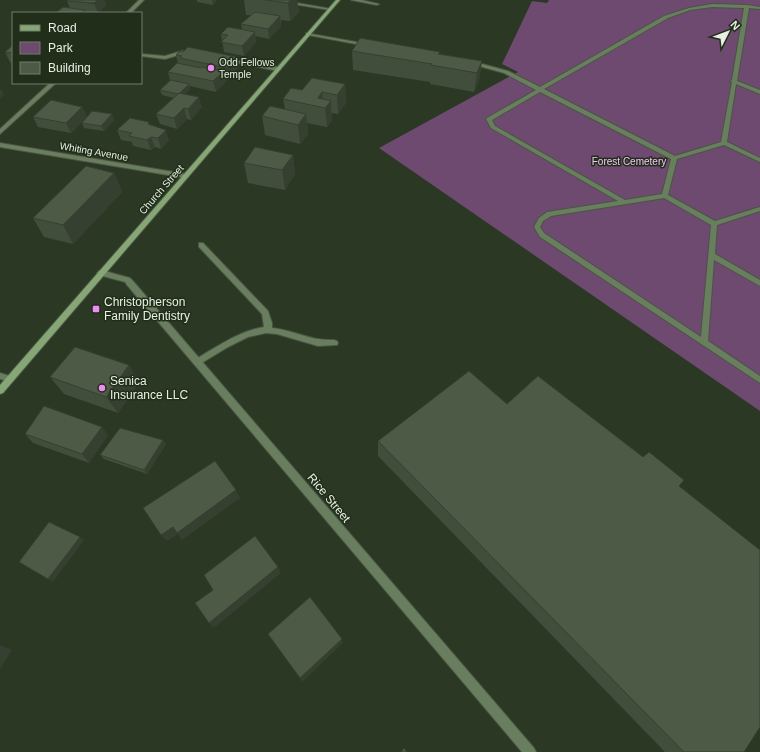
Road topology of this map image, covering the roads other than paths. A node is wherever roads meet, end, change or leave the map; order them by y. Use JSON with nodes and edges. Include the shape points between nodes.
{"nodes":[{"id":1,"x":142,"y":0,"type":"edge"},
{"id":2,"x":270,"y":0,"type":"edge"},
{"id":3,"x":338,"y":0,"type":"edge"},
{"id":4,"x":353,"y":0,"type":"edge"},
{"id":5,"x":377,"y":4,"type":"dead end"},
{"id":6,"x":748,"y":6,"type":"junction"},
{"id":7,"x":760,"y":8,"type":"edge"},
{"id":8,"x":330,"y":9,"type":"junction"},
{"id":9,"x":129,"y":12,"type":"edge"},
{"id":10,"x":308,"y":34,"type":"junction"},
{"id":11,"x":374,"y":46,"type":"edge"},
{"id":12,"x":142,"y":54,"type":"edge"},
{"id":13,"x":196,"y":54,"type":"edge"},
{"id":14,"x":225,"y":60,"type":"edge"},
{"id":15,"x":467,"y":62,"type":"edge"},
{"id":16,"x":278,"y":69,"type":"junction"},
{"id":17,"x":733,"y":81,"type":"junction"},
{"id":18,"x":52,"y":84,"type":"edge"},
{"id":19,"x":542,"y":90,"type":"junction"},
{"id":20,"x":760,"y":92,"type":"edge"},
{"id":21,"x":0,"y":132,"type":"edge"},
{"id":22,"x":724,"y":142,"type":"junction"},
{"id":23,"x":0,"y":145,"type":"edge"},
{"id":24,"x":674,"y":158,"type":"junction"},
{"id":25,"x":760,"y":160,"type":"edge"},
{"id":26,"x":186,"y":176,"type":"junction"},
{"id":27,"x":665,"y":196,"type":"junction"},
{"id":28,"x":624,"y":202,"type":"junction"},
{"id":29,"x":760,"y":209,"type":"edge"},
{"id":30,"x":714,"y":224,"type":"junction"},
{"id":31,"x":201,"y":245,"type":"dead end"},
{"id":32,"x":712,"y":255,"type":"junction"},
{"id":33,"x":101,"y":273,"type":"junction"},
{"id":34,"x":760,"y":283,"type":"edge"},
{"id":35,"x":268,"y":330,"type":"junction"},
{"id":36,"x":334,"y":343,"type":"dead end"},
{"id":37,"x":704,"y":343,"type":"junction"},
{"id":38,"x":197,"y":362,"type":"junction"},
{"id":39,"x":0,"y":376,"type":"edge"},
{"id":40,"x":10,"y":379,"type":"junction"},
{"id":41,"x":760,"y":380,"type":"edge"},
{"id":42,"x":0,"y":391,"type":"edge"},
{"id":43,"x":530,"y":752,"type":"edge"}],
"edges":[{"from":1,"to":9,"type":"street"},
{"from":2,"to":8,"type":"street"},
{"from":3,"to":8,"type":"main road","name":"Church Street"},
{"from":4,"to":5,"type":"street"},
{"from":6,"to":7,"type":"street"},
{"from":6,"to":17,"type":"street"},
{"from":6,"to":19,"type":"street","via":[[708,5],[681,10]]},
{"from":8,"to":10,"type":"main road","name":"Church Street"},
{"from":10,"to":11,"type":"street"},
{"from":10,"to":16,"type":"main road","name":"Church Street"},
{"from":12,"to":13,"type":"street","via":[[165,58],[182,52]]},
{"from":14,"to":16,"type":"street"},
{"from":15,"to":19,"type":"street","via":[[499,69]]},
{"from":16,"to":26,"type":"main road","name":"Church Street"},
{"from":17,"to":20,"type":"street"},
{"from":17,"to":22,"type":"street"},
{"from":18,"to":21,"type":"street"},
{"from":19,"to":24,"type":"street"},
{"from":19,"to":28,"type":"street","via":[[494,116],[489,120],[493,128]]},
{"from":22,"to":24,"type":"street"},
{"from":22,"to":25,"type":"street"},
{"from":23,"to":26,"type":"street","name":"Whiting Avenue"},
{"from":24,"to":27,"type":"street"},
{"from":26,"to":33,"type":"main road","name":"Church Street"},
{"from":27,"to":28,"type":"street"},
{"from":27,"to":30,"type":"street"},
{"from":28,"to":37,"type":"street","via":[[549,214],[537,227],[542,235]]},
{"from":29,"to":30,"type":"street"},
{"from":30,"to":32,"type":"street"},
{"from":31,"to":35,"type":"street","via":[[265,313]]},
{"from":32,"to":34,"type":"street"},
{"from":32,"to":37,"type":"street"},
{"from":33,"to":38,"type":"street","name":"Rice Street","via":[[127,280]]},
{"from":33,"to":40,"type":"main road","name":"Church Street"},
{"from":35,"to":36,"type":"street","via":[[319,344]]},
{"from":35,"to":38,"type":"street","via":[[244,336]]},
{"from":37,"to":41,"type":"street"},
{"from":38,"to":43,"type":"street","name":"Rice Street"},
{"from":39,"to":40,"type":"street"},
{"from":40,"to":42,"type":"main road","name":"Church Street"}]}
